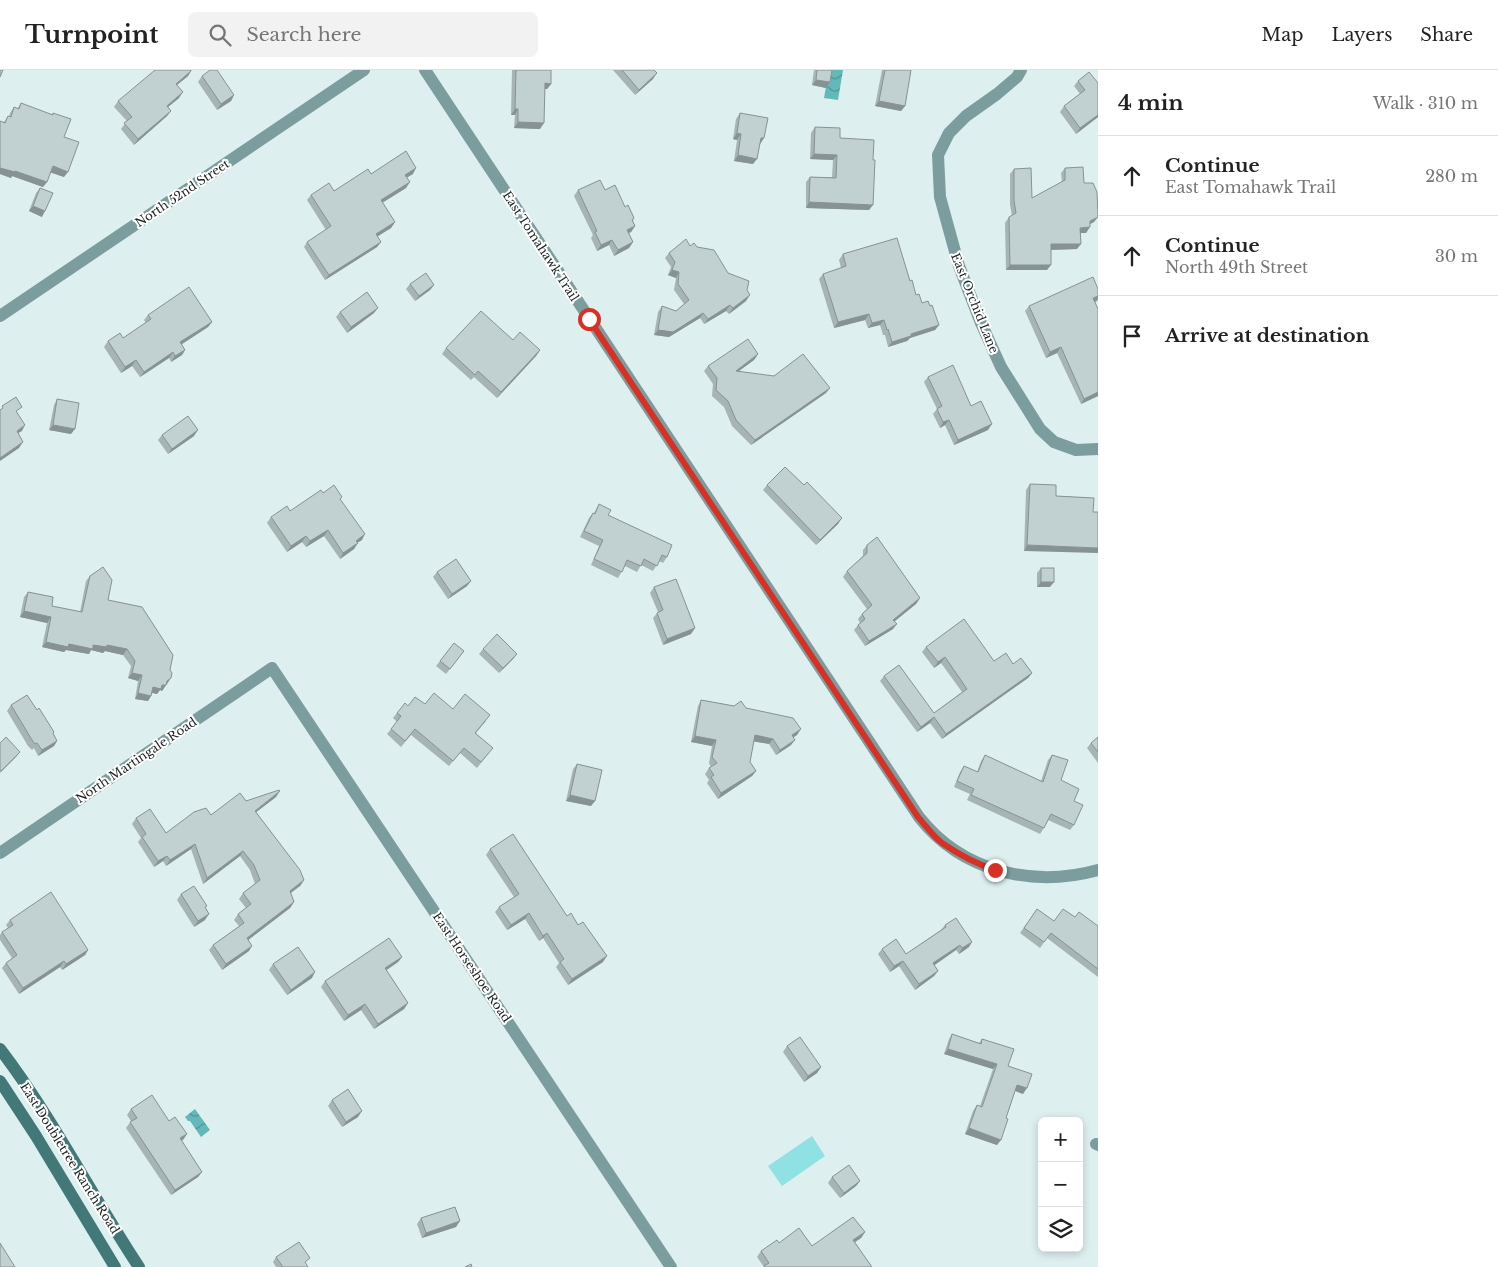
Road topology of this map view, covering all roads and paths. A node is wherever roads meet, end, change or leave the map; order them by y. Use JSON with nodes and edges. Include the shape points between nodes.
{"nodes":[{"id":1,"x":364,"y":70,"type":"edge"},
{"id":2,"x":425,"y":70,"type":"edge"},
{"id":3,"x":1021,"y":70,"type":"edge"},
{"id":4,"x":0,"y":316,"type":"edge"},
{"id":5,"x":1098,"y":449,"type":"edge"},
{"id":6,"x":272,"y":668,"type":"joint"},
{"id":7,"x":0,"y":853,"type":"edge"},
{"id":8,"x":1098,"y":870,"type":"edge"},
{"id":9,"x":0,"y":1049,"type":"edge"},
{"id":10,"x":0,"y":1082,"type":"edge"},
{"id":11,"x":115,"y":1267,"type":"edge"},
{"id":12,"x":139,"y":1267,"type":"edge"},
{"id":13,"x":671,"y":1267,"type":"edge"}],
"edges":[{"from":1,"to":4,"type":"street","name":"North 52nd Street"},
{"from":2,"to":8,"type":"street","name":"East Tomahawk Trail","via":[[929,831],[942,843],[983,866],[1007,874],[1039,878],[1076,876]]},
{"from":3,"to":5,"type":"street","name":"East Orchid Lane","via":[[1016,78],[949,133],[938,155],[940,196],[959,266],[1001,367],[1040,429],[1054,442],[1076,450]]},
{"from":6,"to":7,"type":"street","name":"North Martingale Road"},
{"from":6,"to":13,"type":"street","name":"East Horseshoe Road"},
{"from":9,"to":12,"type":"main road","name":"East Doubletree Ranch Road"},
{"from":10,"to":11,"type":"main road","name":"East Doubletree Ranch Road"}]}
